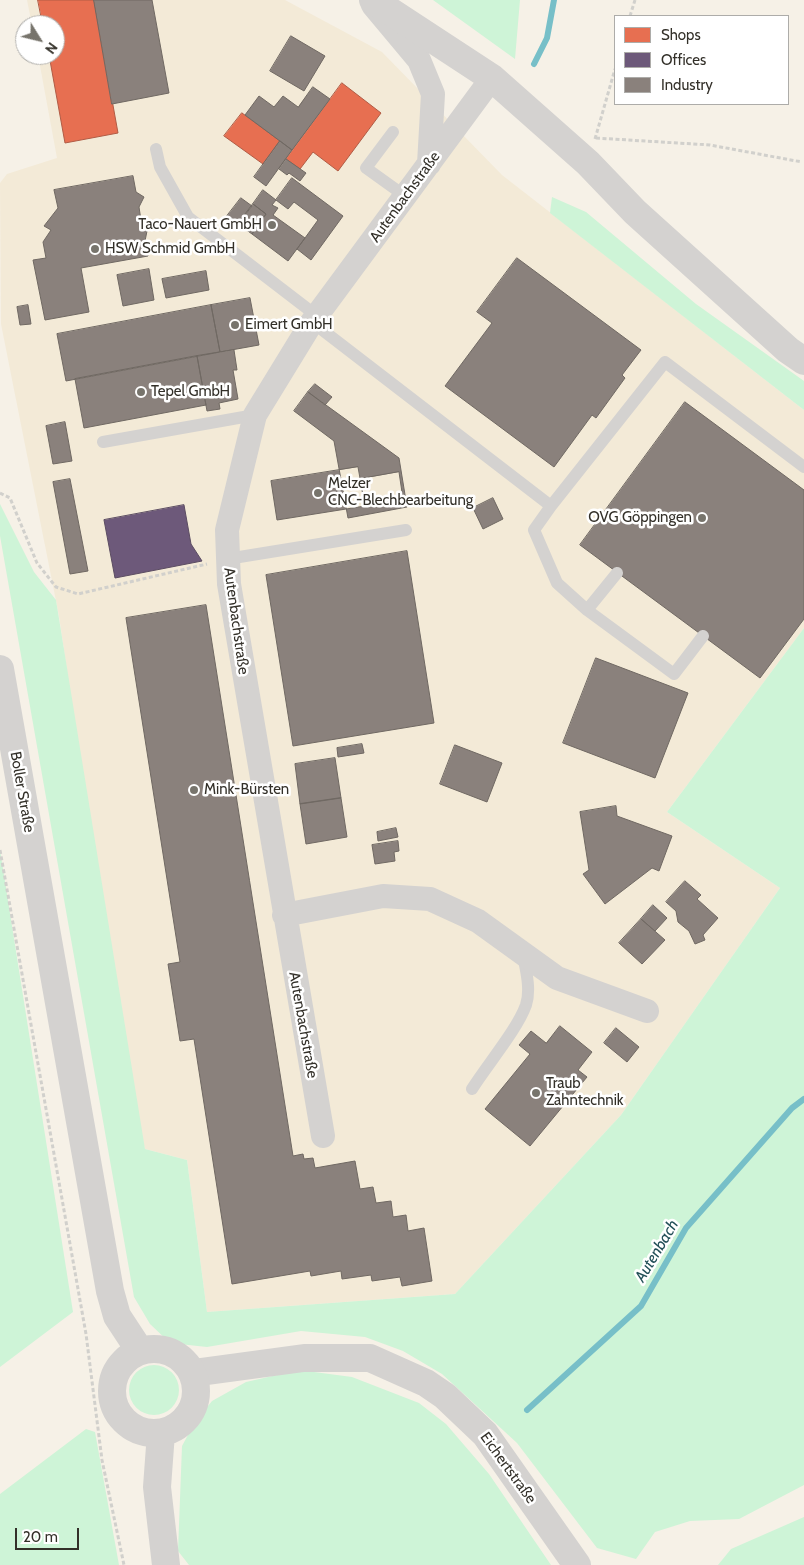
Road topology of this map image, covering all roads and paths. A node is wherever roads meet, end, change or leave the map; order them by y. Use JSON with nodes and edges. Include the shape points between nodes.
{"nodes":[{"id":1,"x":369,"y":0,"type":"edge"},
{"id":2,"x":373,"y":0,"type":"edge"},
{"id":3,"x":635,"y":0,"type":"edge"},
{"id":4,"x":630,"y":15,"type":"edge"},
{"id":5,"x":614,"y":73,"type":"edge"},
{"id":6,"x":492,"y":78,"type":"junction"},
{"id":7,"x":393,"y":132,"type":"dead end"},
{"id":8,"x":156,"y":149,"type":"dead end"},
{"id":9,"x":592,"y":151,"type":"junction"},
{"id":10,"x":802,"y":162,"type":"dead end"},
{"id":11,"x":428,"y":164,"type":"junction"},
{"id":12,"x":405,"y":196,"type":"junction"},
{"id":13,"x":315,"y":319,"type":"junction"},
{"id":14,"x":804,"y":361,"type":"edge"},
{"id":15,"x":255,"y":415,"type":"junction"},
{"id":16,"x":103,"y":442,"type":"dead end"},
{"id":17,"x":804,"y":467,"type":"edge"},
{"id":18,"x":0,"y":493,"type":"edge"},
{"id":19,"x":551,"y":506,"type":"junction"},
{"id":20,"x":406,"y":530,"type":"dead end"},
{"id":21,"x":227,"y":559,"type":"junction"},
{"id":22,"x":618,"y":573,"type":"dead end"},
{"id":23,"x":587,"y":610,"type":"junction"},
{"id":24,"x":703,"y":636,"type":"dead end"},
{"id":25,"x":0,"y":669,"type":"edge"},
{"id":26,"x":0,"y":850,"type":"edge"},
{"id":27,"x":284,"y":915,"type":"junction"},
{"id":28,"x":522,"y":950,"type":"junction"},
{"id":29,"x":647,"y":1011,"type":"dead end"},
{"id":30,"x":472,"y":1089,"type":"dead end"},
{"id":31,"x":323,"y":1136,"type":"dead end"},
{"id":32,"x":140,"y":1351,"type":"junction"},
{"id":33,"x":193,"y":1373,"type":"junction"},
{"id":34,"x":161,"y":1433,"type":"junction"},
{"id":35,"x":124,"y":1565,"type":"edge"},
{"id":36,"x":166,"y":1565,"type":"edge"},
{"id":37,"x":577,"y":1565,"type":"edge"}],
"edges":[{"from":1,"to":11,"type":"street","via":[[418,60],[433,94]]},
{"from":2,"to":6,"type":"main road"},
{"from":3,"to":4,"type":"path"},
{"from":5,"to":9,"type":"path"},
{"from":6,"to":9,"type":"main road"},
{"from":6,"to":11,"type":"street","name":"Autenbachstraße"},
{"from":7,"to":12,"type":"lane","via":[[366,168]]},
{"from":8,"to":13,"type":"lane","via":[[160,167],[188,218]]},
{"from":9,"to":10,"type":"path","via":[[710,145]]},
{"from":9,"to":14,"type":"main road","via":[[635,212]]},
{"from":11,"to":12,"type":"street","name":"Autenbachstraße"},
{"from":12,"to":13,"type":"street","name":"Autenbachstraße"},
{"from":13,"to":15,"type":"street","name":"Autenbachstraße"},
{"from":13,"to":19,"type":"lane"},
{"from":15,"to":16,"type":"lane"},
{"from":15,"to":21,"type":"street","name":"Autenbachstraße","via":[[227,530]]},
{"from":17,"to":19,"type":"lane","via":[[665,362]]},
{"from":18,"to":21,"type":"path","via":[[10,498],[37,563],[56,587],[78,594]]},
{"from":19,"to":23,"type":"lane","via":[[534,530],[557,583]]},
{"from":20,"to":21,"type":"lane"},
{"from":21,"to":27,"type":"street","name":"Autenbachstraße"},
{"from":22,"to":23,"type":"lane"},
{"from":23,"to":24,"type":"lane","via":[[674,674]]},
{"from":25,"to":32,"type":"main road","name":"Boller Straße","via":[[110,1291],[117,1316]]},
{"from":26,"to":35,"type":"path","via":[[86,1334],[102,1460]]},
{"from":27,"to":28,"type":"street","via":[[383,896],[430,899],[478,921]]},
{"from":27,"to":31,"type":"street","name":"Autenbachstraße"},
{"from":28,"to":29,"type":"street","via":[[558,978]]},
{"from":28,"to":30,"type":"lane","via":[[528,978],[527,1004]]},
{"from":32,"to":33,"type":"main road","via":[[165,1350],[186,1363]]},
{"from":32,"to":34,"type":"main road","via":[[120,1366],[114,1377],[113,1402],[126,1423],[136,1430]]},
{"from":33,"to":34,"type":"main road","via":[[196,1399],[192,1412],[184,1422]]},
{"from":33,"to":37,"type":"main road","name":"Eichertstraße","via":[[304,1358],[370,1358],[426,1383],[445,1396],[485,1434]]},
{"from":34,"to":36,"type":"main road","via":[[157,1486]]}]}
